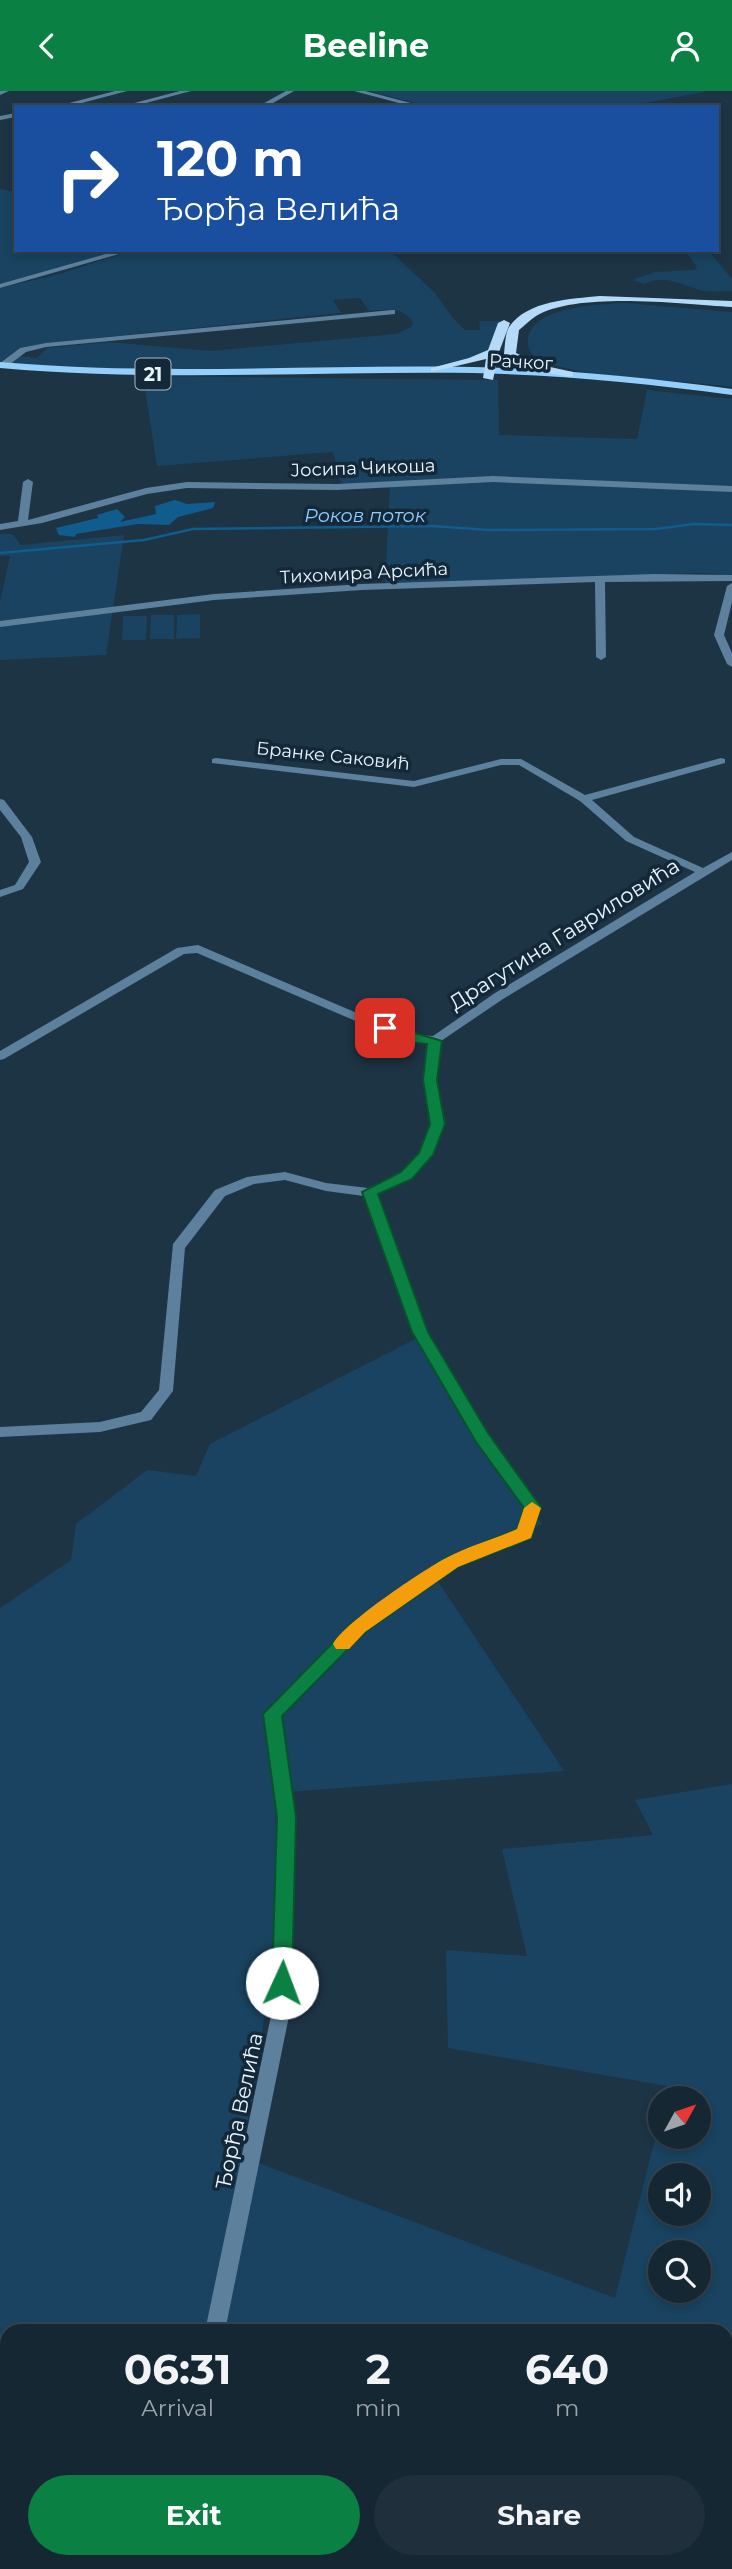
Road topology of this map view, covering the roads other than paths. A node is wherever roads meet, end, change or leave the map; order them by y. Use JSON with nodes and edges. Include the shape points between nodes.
{"nodes":[{"id":1,"x":6,"y":91,"type":"edge"},
{"id":2,"x":124,"y":91,"type":"edge"},
{"id":3,"x":188,"y":91,"type":"edge"},
{"id":4,"x":291,"y":91,"type":"edge"},
{"id":5,"x":357,"y":91,"type":"edge"},
{"id":6,"x":0,"y":93,"type":"edge"},
{"id":7,"x":377,"y":93,"type":"edge"},
{"id":8,"x":390,"y":99,"type":"junction"},
{"id":9,"x":65,"y":105,"type":"edge"},
{"id":10,"x":130,"y":105,"type":"edge"},
{"id":11,"x":264,"y":105,"type":"edge"},
{"id":12,"x":374,"y":105,"type":"edge"},
{"id":13,"x":415,"y":105,"type":"edge"},
{"id":14,"x":122,"y":252,"type":"edge"},
{"id":15,"x":0,"y":286,"type":"edge"},
{"id":16,"x":732,"y":302,"type":"edge"},
{"id":17,"x":392,"y":312,"type":"dead end"},
{"id":18,"x":493,"y":352,"type":"junction"},
{"id":19,"x":510,"y":354,"type":"junction"},
{"id":20,"x":1,"y":365,"type":"edge"},
{"id":21,"x":435,"y":370,"type":"junction"},
{"id":22,"x":507,"y":371,"type":"junction"},
{"id":23,"x":307,"y":373,"type":"junction"},
{"id":24,"x":489,"y":374,"type":"junction"},
{"id":25,"x":569,"y":374,"type":"junction"},
{"id":26,"x":732,"y":391,"type":"edge"},
{"id":27,"x":732,"y":399,"type":"edge"},
{"id":28,"x":29,"y":482,"type":"dead end"},
{"id":29,"x":732,"y":489,"type":"edge"},
{"id":30,"x":23,"y":522,"type":"junction"},
{"id":31,"x":0,"y":527,"type":"edge"},
{"id":32,"x":732,"y":578,"type":"edge"},
{"id":33,"x":600,"y":580,"type":"junction"},
{"id":34,"x":732,"y":586,"type":"edge"},
{"id":35,"x":0,"y":624,"type":"edge"},
{"id":36,"x":601,"y":657,"type":"dead end"},
{"id":37,"x":732,"y":664,"type":"edge"},
{"id":38,"x":216,"y":761,"type":"dead end"},
{"id":39,"x":721,"y":761,"type":"dead end"},
{"id":40,"x":584,"y":799,"type":"junction"},
{"id":41,"x":0,"y":802,"type":"edge"},
{"id":42,"x":732,"y":855,"type":"edge"},
{"id":43,"x":704,"y":872,"type":"junction"},
{"id":44,"x":0,"y":894,"type":"edge"},
{"id":45,"x":435,"y":1041,"type":"junction"},
{"id":46,"x":0,"y":1056,"type":"edge"},
{"id":47,"x":369,"y":1192,"type":"junction"},
{"id":48,"x":0,"y":1432,"type":"edge"},
{"id":49,"x":216,"y":2324,"type":"edge"}],
"edges":[{"from":1,"to":6,"type":"street"},
{"from":2,"to":9,"type":"street"},
{"from":3,"to":10,"type":"street"},
{"from":4,"to":11,"type":"street"},
{"from":5,"to":7,"type":"street"},
{"from":7,"to":8,"type":"street"},
{"from":8,"to":12,"type":"street"},
{"from":8,"to":13,"type":"street"},
{"from":14,"to":15,"type":"street"},
{"from":16,"to":18,"type":"highway","via":[[622,293],[547,300],[509,317]]},
{"from":16,"to":19,"type":"highway","via":[[628,298],[555,304],[524,319],[509,341]]},
{"from":17,"to":20,"type":"street","via":[[46,345],[16,353]]},
{"from":18,"to":21,"type":"highway"},
{"from":18,"to":24,"type":"highway"},
{"from":19,"to":22,"type":"highway"},
{"from":19,"to":25,"type":"highway","via":[[538,368]]},
{"from":20,"to":23,"type":"main road","name":"Рачког","number":"21","via":[[127,374]]},
{"from":21,"to":23,"type":"main road","name":"Рачког","number":"21"},
{"from":21,"to":24,"type":"main road","name":"Рачког","number":"21"},
{"from":22,"to":24,"type":"main road","name":"Рачког","number":"21"},
{"from":22,"to":25,"type":"main road","name":"Рачког","number":"21"},
{"from":23,"to":24,"type":"main road","name":"Рачког","number":"21"},
{"from":24,"to":27,"type":"main road","name":"Рачког","number":"21"},
{"from":25,"to":26,"type":"main road","name":"Рачког","number":"21"},
{"from":28,"to":30,"type":"street"},
{"from":29,"to":30,"type":"street","name":"Јосипа Чикоша","via":[[493,479],[337,487],[187,485]]},
{"from":30,"to":31,"type":"street","name":"Јосипа Чикоша"},
{"from":32,"to":33,"type":"street","name":"Тихомира Арсића"},
{"from":33,"to":35,"type":"street","name":"Тихомира Арсића","via":[[214,597]]},
{"from":33,"to":36,"type":"street"},
{"from":34,"to":37,"type":"street","via":[[727,611],[718,626],[719,639]]},
{"from":38,"to":40,"type":"street","name":"Бранке Саковић","via":[[414,784],[501,762],[521,762]]},
{"from":39,"to":40,"type":"street"},
{"from":40,"to":43,"type":"street","name":"Бранке Саковић","via":[[630,839]]},
{"from":41,"to":44,"type":"street","via":[[26,837],[35,862],[19,887]]},
{"from":42,"to":43,"type":"street","name":"Драгутина Гавриловића"},
{"from":43,"to":45,"type":"street","name":"Драгутина Гавриловића","via":[[499,996]]},
{"from":45,"to":46,"type":"street","via":[[404,1037],[198,949],[181,950]]},
{"from":45,"to":47,"type":"street","via":[[430,1080],[438,1124],[425,1155],[407,1175]]},
{"from":47,"to":48,"type":"street","via":[[285,1176],[252,1180],[220,1193],[178,1247],[166,1391],[146,1416],[100,1427]]},
{"from":47,"to":49,"type":"street","name":"Ђорђа Велића","via":[[420,1332],[482,1437],[532,1507],[525,1533],[452,1563],[359,1627],[272,1714],[287,1817],[281,2011]]}]}
